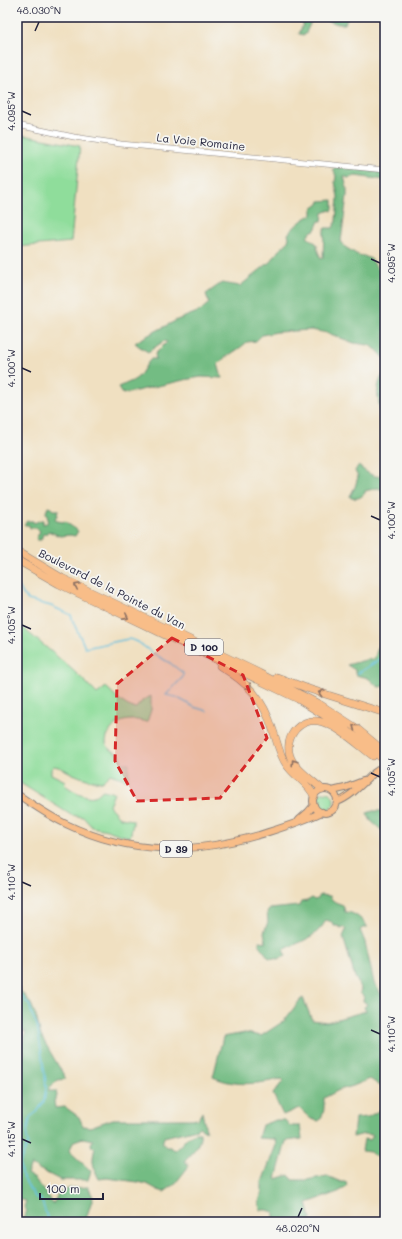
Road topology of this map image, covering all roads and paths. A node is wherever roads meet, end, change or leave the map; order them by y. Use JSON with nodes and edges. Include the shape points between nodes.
{"nodes":[{"id":1,"x":17,"y":125,"type":"edge"},
{"id":2,"x":385,"y":170,"type":"edge"},
{"id":3,"x":17,"y":551,"type":"edge"},
{"id":4,"x":17,"y":560,"type":"edge"},
{"id":5,"x":97,"y":595,"type":"junction"},
{"id":6,"x":208,"y":656,"type":"junction"},
{"id":7,"x":385,"y":713,"type":"edge"},
{"id":8,"x":385,"y":752,"type":"edge"},
{"id":9,"x":385,"y":761,"type":"edge"},
{"id":10,"x":385,"y":765,"type":"edge"},
{"id":11,"x":368,"y":778,"type":"junction"},
{"id":12,"x":322,"y":789,"type":"junction"},
{"id":13,"x":332,"y":791,"type":"junction"},
{"id":14,"x":17,"y":794,"type":"edge"},
{"id":15,"x":314,"y":796,"type":"junction"},
{"id":16,"x":337,"y":802,"type":"junction"},
{"id":17,"x":314,"y":805,"type":"junction"},
{"id":18,"x":322,"y":812,"type":"junction"},
{"id":19,"x":292,"y":824,"type":"junction"}],
"edges":[{"from":1,"to":2,"type":"street","name":"La Voie Romaine","via":[[120,144]]},
{"from":5,"to":3,"type":"highway","name":"Boulevard de la Pointe du Van","number":"D 100","one_way":true,"via":[[50,572]]},
{"from":4,"to":6,"type":"highway","name":"Boulevard de la Pointe du Van","number":"D 100","one_way":true,"via":[[59,584]]},
{"from":7,"to":5,"type":"highway","number":"D 100","one_way":true,"via":[[280,678]]},
{"from":8,"to":5,"type":"highway","name":"Boulevard de la Pointe du Van","number":"D 100","one_way":true,"via":[[355,727],[316,702]]},
{"from":6,"to":9,"type":"highway","name":"Boulevard de la Pointe du Van","number":"D 100","via":[[311,706],[353,734]]},
{"from":6,"to":15,"type":"highway","number":"D 100","one_way":true,"via":[[214,663],[241,680],[256,695],[267,712],[285,763],[310,788]]},
{"from":10,"to":11,"type":"main road","bridge":true},
{"from":12,"to":10,"type":"highway","one_way":true,"via":[[298,768],[288,748],[296,728],[307,722],[329,725]]},
{"from":11,"to":13,"type":"main road"},
{"from":11,"to":16,"type":"main road"},
{"from":12,"to":13,"type":"main road"},
{"from":12,"to":15,"type":"main road"},
{"from":13,"to":16,"type":"main road"},
{"from":14,"to":19,"type":"main road","number":"D 39","via":[[74,828],[119,843],[145,847],[175,849],[213,846]]},
{"from":15,"to":17,"type":"main road"},
{"from":16,"to":18,"type":"main road","via":[[332,811]]},
{"from":17,"to":18,"type":"main road"},
{"from":17,"to":19,"type":"main road","number":"D 39"},
{"from":18,"to":19,"type":"main road","number":"D 39"}]}
